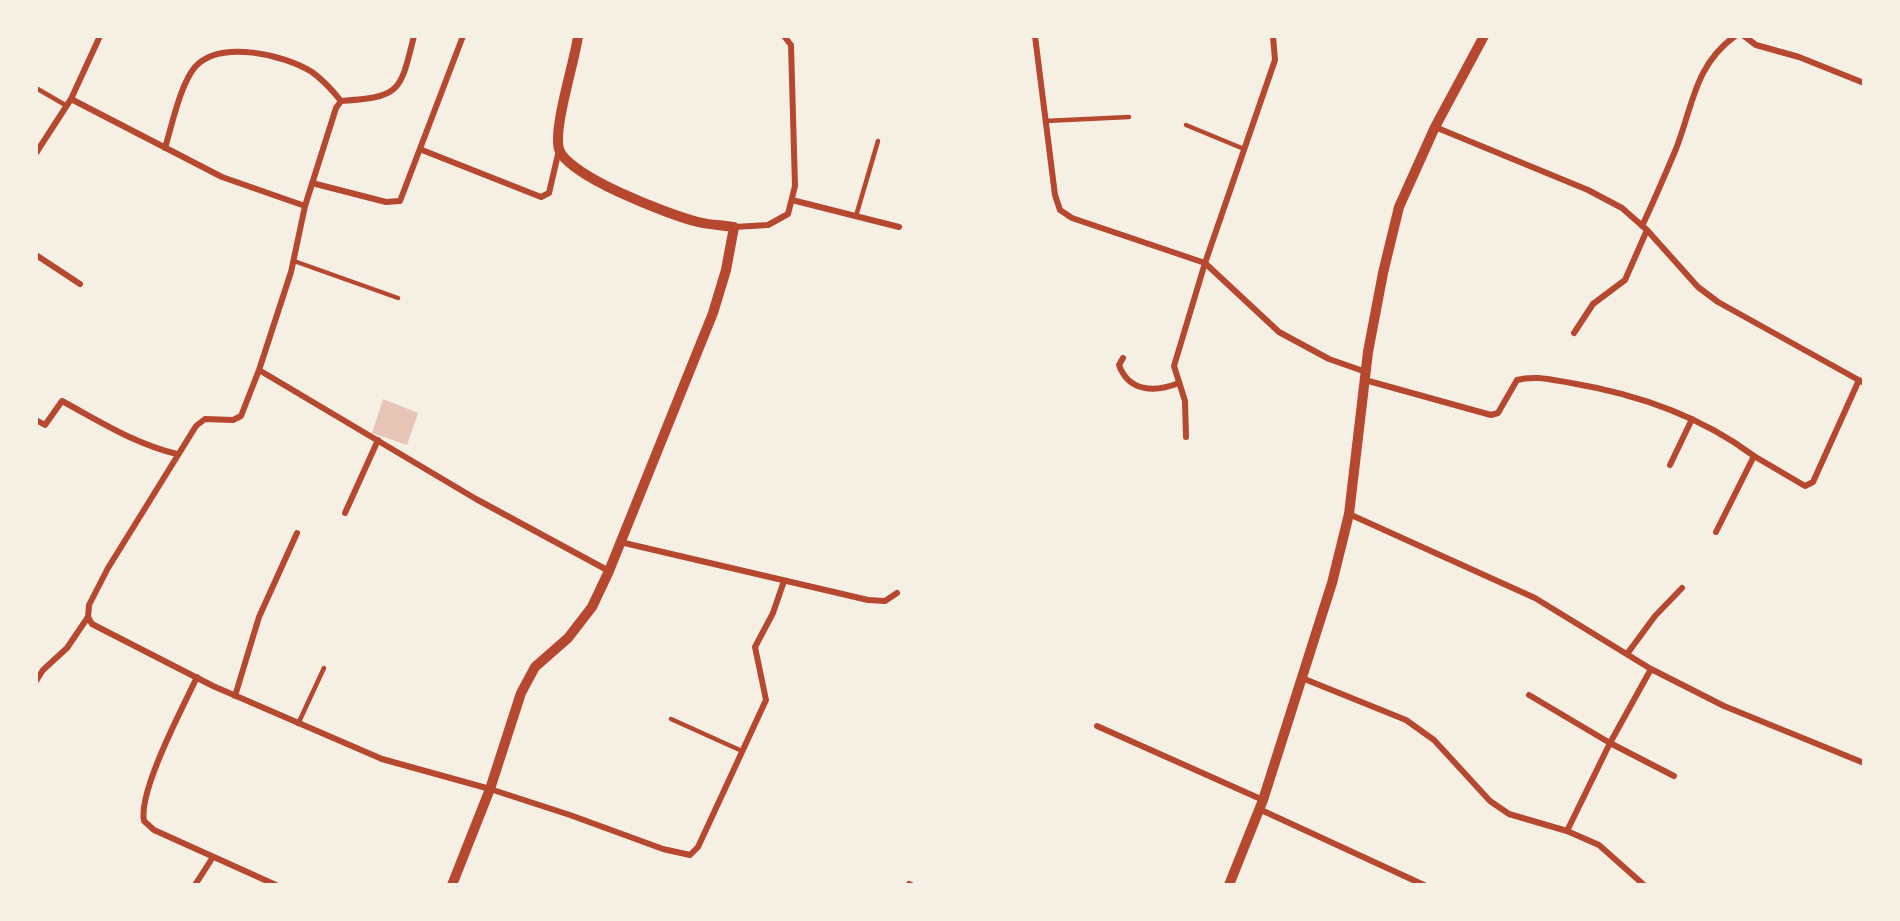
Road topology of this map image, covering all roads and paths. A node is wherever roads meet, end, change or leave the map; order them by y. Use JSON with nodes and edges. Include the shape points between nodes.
{"nodes":[{"id":1,"x":100,"y":36,"type":"edge"},
{"id":2,"x":414,"y":36,"type":"edge"},
{"id":3,"x":464,"y":36,"type":"edge"},
{"id":4,"x":578,"y":36,"type":"edge"},
{"id":5,"x":783,"y":36,"type":"edge"},
{"id":6,"x":1035,"y":36,"type":"edge"},
{"id":7,"x":1273,"y":36,"type":"edge"},
{"id":8,"x":1484,"y":36,"type":"edge"},
{"id":9,"x":1735,"y":36,"type":"edge"},
{"id":10,"x":1744,"y":36,"type":"edge"},
{"id":11,"x":1864,"y":83,"type":"edge"},
{"id":12,"x":36,"y":88,"type":"edge"},
{"id":13,"x":342,"y":101,"type":"junction"},
{"id":14,"x":69,"y":102,"type":"junction"},
{"id":15,"x":1129,"y":117,"type":"dead end"},
{"id":16,"x":1046,"y":121,"type":"junction"},
{"id":17,"x":1186,"y":125,"type":"dead end"},
{"id":18,"x":1435,"y":127,"type":"junction"},
{"id":19,"x":878,"y":141,"type":"dead end"},
{"id":20,"x":165,"y":148,"type":"junction"},
{"id":21,"x":559,"y":148,"type":"junction"},
{"id":22,"x":1244,"y":149,"type":"junction"},
{"id":23,"x":422,"y":150,"type":"junction"},
{"id":24,"x":36,"y":153,"type":"edge"},
{"id":25,"x":312,"y":183,"type":"junction"},
{"id":26,"x":792,"y":200,"type":"junction"},
{"id":27,"x":305,"y":206,"type":"junction"},
{"id":28,"x":856,"y":216,"type":"junction"},
{"id":29,"x":734,"y":227,"type":"junction"},
{"id":30,"x":899,"y":227,"type":"dead end"},
{"id":31,"x":1644,"y":228,"type":"junction"},
{"id":32,"x":36,"y":255,"type":"edge"},
{"id":33,"x":294,"y":261,"type":"junction"},
{"id":34,"x":1205,"y":264,"type":"junction"},
{"id":35,"x":80,"y":284,"type":"dead end"},
{"id":36,"x":398,"y":298,"type":"dead end"},
{"id":37,"x":1574,"y":333,"type":"dead end"},
{"id":38,"x":1123,"y":358,"type":"dead end"},
{"id":39,"x":260,"y":370,"type":"junction"},
{"id":40,"x":1366,"y":376,"type":"junction"},
{"id":41,"x":1861,"y":381,"type":"edge"},
{"id":42,"x":1179,"y":383,"type":"junction"},
{"id":43,"x":1692,"y":419,"type":"junction"},
{"id":44,"x":36,"y":420,"type":"edge"},
{"id":45,"x":1186,"y":437,"type":"dead end"},
{"id":46,"x":378,"y":440,"type":"junction"},
{"id":47,"x":177,"y":454,"type":"junction"},
{"id":48,"x":1754,"y":456,"type":"junction"},
{"id":49,"x":1671,"y":465,"type":"dead end"},
{"id":50,"x":345,"y":513,"type":"dead end"},
{"id":51,"x":1349,"y":514,"type":"junction"},
{"id":52,"x":1716,"y":532,"type":"dead end"},
{"id":53,"x":297,"y":533,"type":"dead end"},
{"id":54,"x":619,"y":541,"type":"junction"},
{"id":55,"x":609,"y":571,"type":"junction"},
{"id":56,"x":784,"y":580,"type":"junction"},
{"id":57,"x":1682,"y":588,"type":"dead end"},
{"id":58,"x":897,"y":593,"type":"dead end"},
{"id":59,"x":88,"y":617,"type":"junction"},
{"id":60,"x":1627,"y":654,"type":"junction"},
{"id":61,"x":36,"y":666,"type":"edge"},
{"id":62,"x":324,"y":668,"type":"dead end"},
{"id":63,"x":1651,"y":669,"type":"junction"},
{"id":64,"x":43,"y":670,"type":"junction"},
{"id":65,"x":197,"y":677,"type":"junction"},
{"id":66,"x":1302,"y":678,"type":"junction"},
{"id":67,"x":36,"y":681,"type":"edge"},
{"id":68,"x":1529,"y":695,"type":"dead end"},
{"id":69,"x":236,"y":696,"type":"junction"},
{"id":70,"x":671,"y":719,"type":"dead end"},
{"id":71,"x":298,"y":724,"type":"junction"},
{"id":72,"x":1097,"y":726,"type":"dead end"},
{"id":73,"x":1610,"y":743,"type":"junction"},
{"id":74,"x":742,"y":751,"type":"junction"},
{"id":75,"x":1864,"y":763,"type":"edge"},
{"id":76,"x":1674,"y":776,"type":"dead end"},
{"id":77,"x":490,"y":789,"type":"junction"},
{"id":78,"x":1261,"y":804,"type":"junction"},
{"id":79,"x":1567,"y":831,"type":"junction"},
{"id":80,"x":213,"y":857,"type":"junction"},
{"id":81,"x":195,"y":885,"type":"edge"},
{"id":82,"x":276,"y":885,"type":"edge"},
{"id":83,"x":452,"y":885,"type":"edge"},
{"id":84,"x":1229,"y":885,"type":"edge"},
{"id":85,"x":1425,"y":885,"type":"edge"},
{"id":86,"x":1644,"y":885,"type":"edge"}],
"edges":[{"from":1,"to":14,"type":"street"},
{"from":2,"to":13,"type":"street","via":[[406,69],[391,92],[374,99]]},
{"from":3,"to":23,"type":"street"},
{"from":4,"to":21,"type":"street"},
{"from":5,"to":26,"type":"street","via":[[791,45],[795,186]]},
{"from":6,"to":16,"type":"street"},
{"from":7,"to":22,"type":"street","via":[[1275,60]]},
{"from":8,"to":18,"type":"street"},
{"from":9,"to":31,"type":"street","via":[[1704,66]]},
{"from":10,"to":11,"type":"street","via":[[1756,45]]},
{"from":12,"to":14,"type":"lane"},
{"from":13,"to":20,"type":"street","via":[[313,73],[296,64],[260,53],[228,52],[197,65],[188,77]]},
{"from":13,"to":25,"type":"street","via":[[336,108]]},
{"from":14,"to":20,"type":"street"},
{"from":14,"to":24,"type":"street"},
{"from":15,"to":16,"type":"lane"},
{"from":16,"to":34,"type":"street","via":[[1054,195],[1060,210],[1071,218]]},
{"from":17,"to":22,"type":"lane"},
{"from":18,"to":31,"type":"street","via":[[1588,190],[1622,208]]},
{"from":18,"to":40,"type":"street","via":[[1412,174],[1393,228]]},
{"from":19,"to":28,"type":"lane"},
{"from":20,"to":27,"type":"street","via":[[222,177]]},
{"from":21,"to":23,"type":"street","via":[[549,193],[541,197]]},
{"from":21,"to":29,"type":"street","via":[[575,169],[667,213]]},
{"from":22,"to":34,"type":"street"},
{"from":23,"to":25,"type":"street","via":[[403,197],[396,204]]},
{"from":25,"to":27,"type":"street"},
{"from":26,"to":28,"type":"street"},
{"from":26,"to":29,"type":"street","via":[[788,214],[768,225]]},
{"from":27,"to":33,"type":"street"},
{"from":28,"to":30,"type":"street"},
{"from":29,"to":54,"type":"street","via":[[713,313]]},
{"from":31,"to":37,"type":"street","via":[[1625,279],[1593,304]]},
{"from":31,"to":41,"type":"street","via":[[1698,287],[1718,302]]},
{"from":32,"to":35,"type":"street"},
{"from":33,"to":36,"type":"lane"},
{"from":33,"to":39,"type":"street"},
{"from":34,"to":40,"type":"street","via":[[1279,332]]},
{"from":34,"to":42,"type":"street","via":[[1174,366]]},
{"from":38,"to":42,"type":"street","via":[[1119,365],[1122,372],[1139,387],[1160,390]]},
{"from":39,"to":46,"type":"street"},
{"from":39,"to":47,"type":"street","via":[[241,416],[232,420],[205,419]]},
{"from":40,"to":43,"type":"street","via":[[1491,415],[1498,413],[1516,380],[1532,376],[1636,396]]},
{"from":40,"to":51,"type":"street"},
{"from":41,"to":48,"type":"street","via":[[1813,482],[1797,484]]},
{"from":42,"to":45,"type":"street","via":[[1185,401]]},
{"from":43,"to":48,"type":"street"},
{"from":43,"to":49,"type":"street"},
{"from":44,"to":47,"type":"street","via":[[45,425],[63,401],[122,435]]},
{"from":46,"to":50,"type":"street"},
{"from":46,"to":55,"type":"street"},
{"from":47,"to":59,"type":"street","via":[[108,568],[89,605]]},
{"from":48,"to":52,"type":"street"},
{"from":51,"to":60,"type":"street","via":[[1535,598]]},
{"from":51,"to":66,"type":"street"},
{"from":53,"to":69,"type":"street","via":[[259,617]]},
{"from":54,"to":55,"type":"street"},
{"from":54,"to":56,"type":"street"},
{"from":55,"to":77,"type":"street","via":[[592,607],[568,638],[535,668],[521,693]]},
{"from":56,"to":58,"type":"street","via":[[878,602]]},
{"from":56,"to":74,"type":"street","via":[[773,613],[755,647],[767,695]]},
{"from":57,"to":60,"type":"street"},
{"from":59,"to":64,"type":"street","via":[[67,648]]},
{"from":59,"to":65,"type":"street","via":[[102,630]]},
{"from":60,"to":63,"type":"street"},
{"from":61,"to":64,"type":"street"},
{"from":62,"to":71,"type":"lane"},
{"from":63,"to":73,"type":"street"},
{"from":63,"to":75,"type":"street","via":[[1724,706]]},
{"from":64,"to":67,"type":"street"},
{"from":65,"to":69,"type":"street"},
{"from":65,"to":80,"type":"street","via":[[172,730],[142,813],[154,830]]},
{"from":66,"to":78,"type":"street"},
{"from":66,"to":79,"type":"street","via":[[1406,720],[1434,740],[1490,801],[1509,814]]},
{"from":68,"to":73,"type":"street"},
{"from":69,"to":71,"type":"street"},
{"from":70,"to":74,"type":"lane"},
{"from":71,"to":77,"type":"street","via":[[382,759]]},
{"from":72,"to":78,"type":"street"},
{"from":73,"to":76,"type":"street"},
{"from":73,"to":79,"type":"street"},
{"from":74,"to":77,"type":"street","via":[[698,847],[690,855]]},
{"from":77,"to":83,"type":"street"},
{"from":78,"to":84,"type":"street"},
{"from":78,"to":85,"type":"street"},
{"from":79,"to":86,"type":"street","via":[[1603,847]]},
{"from":80,"to":81,"type":"street"},
{"from":80,"to":82,"type":"street"}]}
